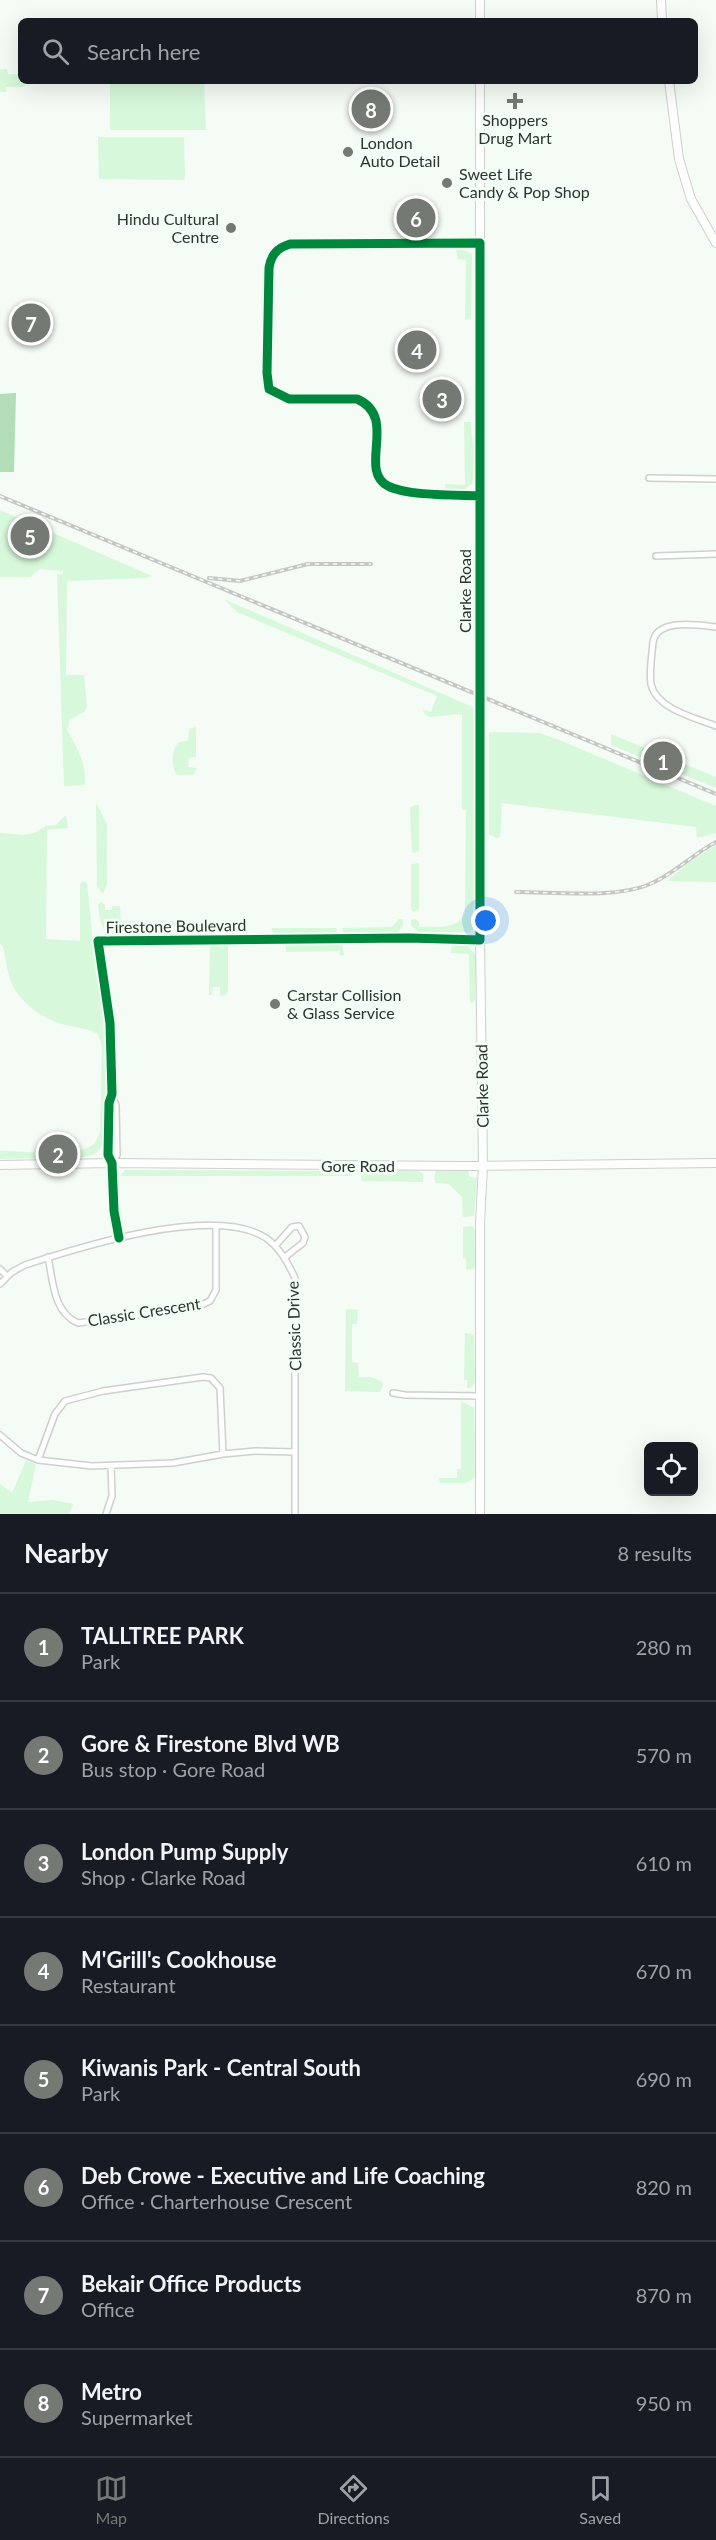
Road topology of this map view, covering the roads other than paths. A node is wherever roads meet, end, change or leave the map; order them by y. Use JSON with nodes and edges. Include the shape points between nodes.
{"nodes":[{"id":1,"x":480,"y":0,"type":"edge"},
{"id":2,"x":661,"y":0,"type":"edge"},
{"id":3,"x":480,"y":18,"type":"edge"},
{"id":4,"x":662,"y":18,"type":"edge"},
{"id":5,"x":480,"y":84,"type":"edge"},
{"id":6,"x":669,"y":84,"type":"edge"},
{"id":7,"x":480,"y":243,"type":"junction"},
{"id":8,"x":716,"y":243,"type":"edge"},
{"id":9,"x":649,"y":478,"type":"dead end"},
{"id":10,"x":716,"y":479,"type":"edge"},
{"id":11,"x":480,"y":496,"type":"junction"},
{"id":12,"x":716,"y":554,"type":"edge"},
{"id":13,"x":656,"y":556,"type":"dead end"},
{"id":14,"x":716,"y":627,"type":"edge"},
{"id":15,"x":716,"y":726,"type":"edge"},
{"id":16,"x":480,"y":940,"type":"junction"},
{"id":17,"x":112,"y":1163,"type":"junction"},
{"id":18,"x":716,"y":1163,"type":"edge"},
{"id":19,"x":0,"y":1165,"type":"edge"},
{"id":20,"x":483,"y":1166,"type":"junction"},
{"id":21,"x":216,"y":1226,"type":"junction"},
{"id":22,"x":119,"y":1238,"type":"junction"},
{"id":23,"x":275,"y":1246,"type":"junction"},
{"id":24,"x":48,"y":1257,"type":"junction"},
{"id":25,"x":285,"y":1257,"type":"junction"},
{"id":26,"x":0,"y":1269,"type":"edge"},
{"id":27,"x":7,"y":1276,"type":"junction"},
{"id":28,"x":0,"y":1284,"type":"edge"},
{"id":29,"x":393,"y":1393,"type":"dead end"},
{"id":30,"x":479,"y":1396,"type":"junction"},
{"id":31,"x":0,"y":1435,"type":"edge"},
{"id":32,"x":295,"y":1452,"type":"junction"},
{"id":33,"x":223,"y":1454,"type":"junction"},
{"id":34,"x":38,"y":1460,"type":"junction"},
{"id":35,"x":111,"y":1466,"type":"junction"},
{"id":36,"x":106,"y":1514,"type":"edge"},
{"id":37,"x":295,"y":1514,"type":"edge"},
{"id":38,"x":480,"y":1514,"type":"edge"}],
"edges":[{"from":1,"to":3,"type":"main road"},
{"from":2,"to":4,"type":"main road"},
{"from":5,"to":7,"type":"main road","name":"Clarke Road"},
{"from":6,"to":8,"type":"main road","via":[[679,159],[691,199]]},
{"from":7,"to":11,"type":"main road","name":"Clarke Road"},
{"from":7,"to":11,"type":"street","via":[[281,247],[270,259],[267,373],[269,388],[289,399],[357,399],[367,404],[376,416],[376,473],[386,485],[400,491]]},
{"from":9,"to":10,"type":"street"},
{"from":11,"to":16,"type":"main road","name":"Clarke Road"},
{"from":12,"to":13,"type":"street"},
{"from":14,"to":15,"type":"street","via":[[660,629],[654,635],[651,685],[658,699],[672,708]]},
{"from":16,"to":17,"type":"street","name":"Firestone Boulevard","via":[[99,941],[116,1105],[117,1155]]},
{"from":16,"to":20,"type":"main road","name":"Clarke Road"},
{"from":17,"to":19,"type":"main road","name":"Gore Road"},
{"from":17,"to":20,"type":"main road","name":"Gore Road"},
{"from":17,"to":22,"type":"street","name":"Firestone Boulevard"},
{"from":18,"to":20,"type":"main road","name":"Gore Road"},
{"from":20,"to":30,"type":"main road","name":"Clarke Road"},
{"from":21,"to":22,"type":"street","name":"Classic Drive","via":[[167,1228]]},
{"from":21,"to":23,"type":"street","name":"Classic Drive","via":[[250,1230]]},
{"from":21,"to":24,"type":"street","name":"Classic Crescent","via":[[216,1290],[210,1301],[197,1307],[78,1323],[67,1318],[58,1303]]},
{"from":22,"to":24,"type":"street","name":"Classic Drive"},
{"from":23,"to":25,"type":"street","name":"Classic Drive"},
{"from":23,"to":25,"type":"street","via":[[292,1227],[299,1226],[305,1237],[303,1244]]},
{"from":24,"to":27,"type":"street","name":"Classic Drive"},
{"from":25,"to":32,"type":"street","name":"Classic Drive","via":[[295,1278]]},
{"from":26,"to":27,"type":"street"},
{"from":27,"to":28,"type":"street","name":"Classic Drive"},
{"from":29,"to":30,"type":"street"},
{"from":30,"to":38,"type":"main road","name":"Clarke Road"},
{"from":31,"to":34,"type":"street","via":[[21,1453]]},
{"from":32,"to":33,"type":"street"},
{"from":32,"to":37,"type":"street","name":"Classic Drive"},
{"from":33,"to":34,"type":"street","via":[[220,1388],[211,1378],[203,1377],[103,1391],[65,1401],[55,1414]]},
{"from":33,"to":35,"type":"street","via":[[173,1463]]},
{"from":34,"to":35,"type":"street"},
{"from":35,"to":36,"type":"street","via":[[112,1496]]}]}
